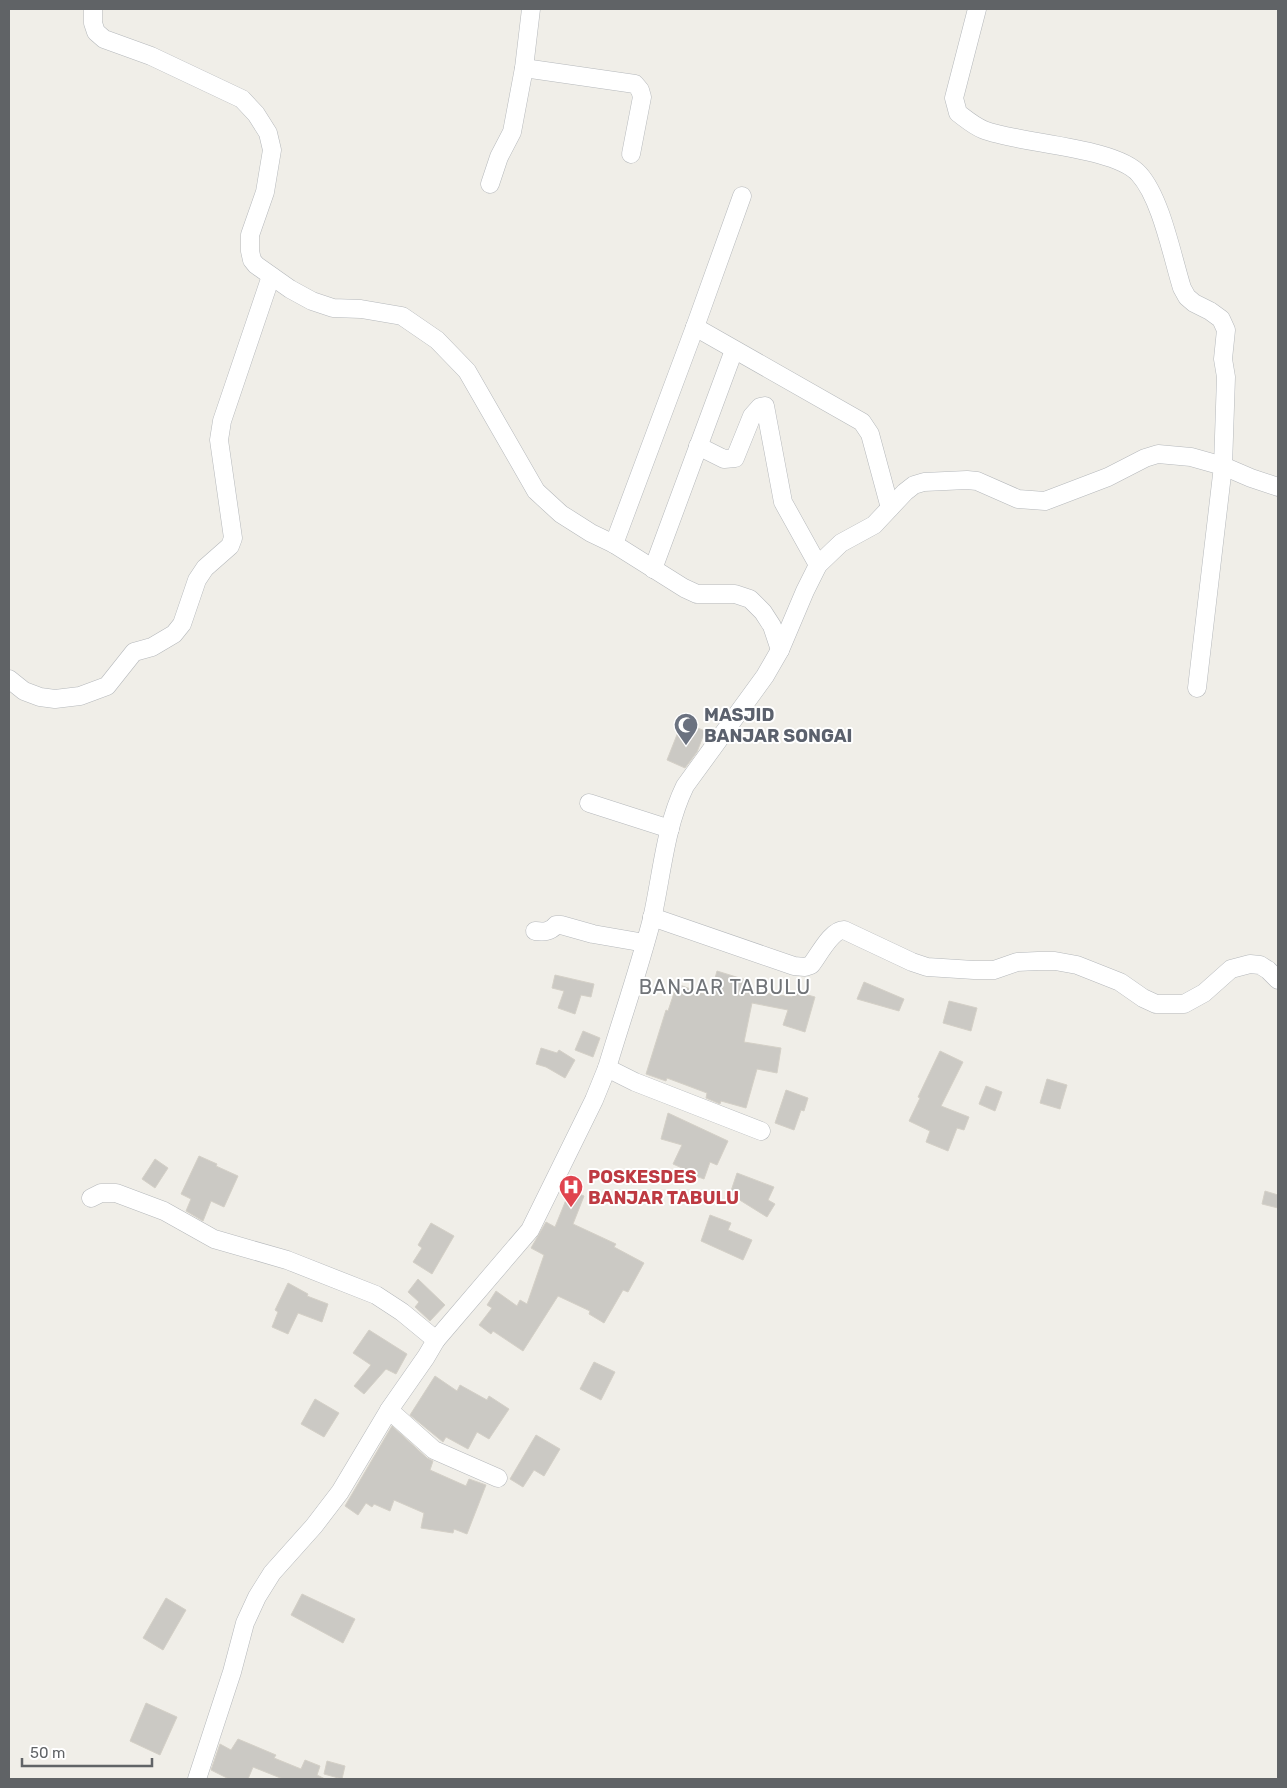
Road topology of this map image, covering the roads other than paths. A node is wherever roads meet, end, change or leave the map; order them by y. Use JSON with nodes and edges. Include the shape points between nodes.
{"nodes":[{"id":1,"x":93,"y":9,"type":"edge"},
{"id":2,"x":531,"y":9,"type":"edge"},
{"id":3,"x":978,"y":9,"type":"edge"},
{"id":4,"x":524,"y":68,"type":"junction"},
{"id":5,"x":631,"y":154,"type":"dead end"},
{"id":6,"x":490,"y":184,"type":"dead end"},
{"id":7,"x":742,"y":196,"type":"dead end"},
{"id":8,"x":271,"y":276,"type":"junction"},
{"id":9,"x":695,"y":328,"type":"junction"},
{"id":10,"x":734,"y":350,"type":"junction"},
{"id":11,"x":698,"y":446,"type":"junction"},
{"id":12,"x":1223,"y":466,"type":"junction"},
{"id":13,"x":1278,"y":487,"type":"edge"},
{"id":14,"x":890,"y":508,"type":"junction"},
{"id":15,"x":614,"y":544,"type":"junction"},
{"id":16,"x":818,"y":565,"type":"junction"},
{"id":17,"x":653,"y":569,"type":"junction"},
{"id":18,"x":780,"y":650,"type":"junction"},
{"id":19,"x":9,"y":678,"type":"edge"},
{"id":20,"x":1197,"y":688,"type":"dead end"},
{"id":21,"x":589,"y":803,"type":"dead end"},
{"id":22,"x":670,"y":828,"type":"junction"},
{"id":23,"x":652,"y":917,"type":"junction"},
{"id":24,"x":535,"y":931,"type":"dead end"},
{"id":25,"x":645,"y":943,"type":"junction"},
{"id":26,"x":1278,"y":980,"type":"edge"},
{"id":27,"x":607,"y":1068,"type":"junction"},
{"id":28,"x":762,"y":1131,"type":"dead end"},
{"id":29,"x":91,"y":1198,"type":"dead end"},
{"id":30,"x":436,"y":1340,"type":"junction"},
{"id":31,"x":389,"y":1410,"type":"junction"},
{"id":32,"x":498,"y":1478,"type":"dead end"},
{"id":33,"x":197,"y":1779,"type":"edge"}],
"edges":[{"from":1,"to":8,"type":"street","via":[[96,32],[104,39],[151,56],[226,91],[242,99],[256,114],[268,133],[272,150],[264,192],[250,235],[250,251],[256,265]]},
{"from":2,"to":4,"type":"street"},
{"from":3,"to":12,"type":"street","via":[[954,98],[958,113],[983,130],[1109,158],[1124,163],[1139,174],[1154,198],[1182,288],[1188,297],[1221,319],[1226,330]]},
{"from":4,"to":5,"type":"street","via":[[634,84],[642,97]]},
{"from":4,"to":6,"type":"street","via":[[512,132]]},
{"from":7,"to":9,"type":"street"},
{"from":8,"to":15,"type":"street","via":[[312,301],[333,308],[402,316],[437,340],[467,371],[536,491],[561,514],[591,534]]},
{"from":8,"to":19,"type":"street","via":[[222,421],[219,440],[233,538],[230,546],[205,568],[197,580],[182,624],[164,641],[134,652],[107,686],[80,696],[40,697],[24,691]]},
{"from":9,"to":10,"type":"street"},
{"from":9,"to":15,"type":"street"},
{"from":10,"to":11,"type":"street"},
{"from":10,"to":14,"type":"street","via":[[862,422],[870,434]]},
{"from":11,"to":16,"type":"street","via":[[724,459],[735,458],[752,416],[760,406],[765,406],[783,502]]},
{"from":11,"to":17,"type":"street"},
{"from":12,"to":13,"type":"street"},
{"from":12,"to":14,"type":"street","via":[[1190,457],[1158,454],[1045,501],[1018,499],[977,481],[924,482],[914,485]]},
{"from":12,"to":20,"type":"street"},
{"from":14,"to":16,"type":"street","via":[[874,525],[841,543]]},
{"from":15,"to":17,"type":"street"},
{"from":16,"to":18,"type":"street"},
{"from":17,"to":18,"type":"street","via":[[697,594],[735,594],[750,599],[764,612]]},
{"from":18,"to":22,"type":"street","via":[[765,676],[685,786]]},
{"from":21,"to":22,"type":"street"},
{"from":22,"to":23,"type":"street"},
{"from":23,"to":25,"type":"street"},
{"from":23,"to":26,"type":"street","via":[[794,966],[811,965],[838,930],[927,967],[994,970],[1017,962],[1055,961],[1120,982],[1156,1004],[1184,1004],[1204,993],[1231,968],[1250,964],[1260,965]]},
{"from":24,"to":25,"type":"street","via":[[544,932],[561,925]]},
{"from":25,"to":27,"type":"street"},
{"from":27,"to":28,"type":"street"},
{"from":27,"to":30,"type":"street","via":[[530,1230]]},
{"from":29,"to":30,"type":"street","via":[[101,1193],[116,1193],[164,1211],[214,1239],[287,1260],[376,1295]]},
{"from":30,"to":31,"type":"street"},
{"from":31,"to":32,"type":"street","via":[[434,1450]]},
{"from":31,"to":33,"type":"street","via":[[340,1492],[272,1572],[256,1597]]}]}
